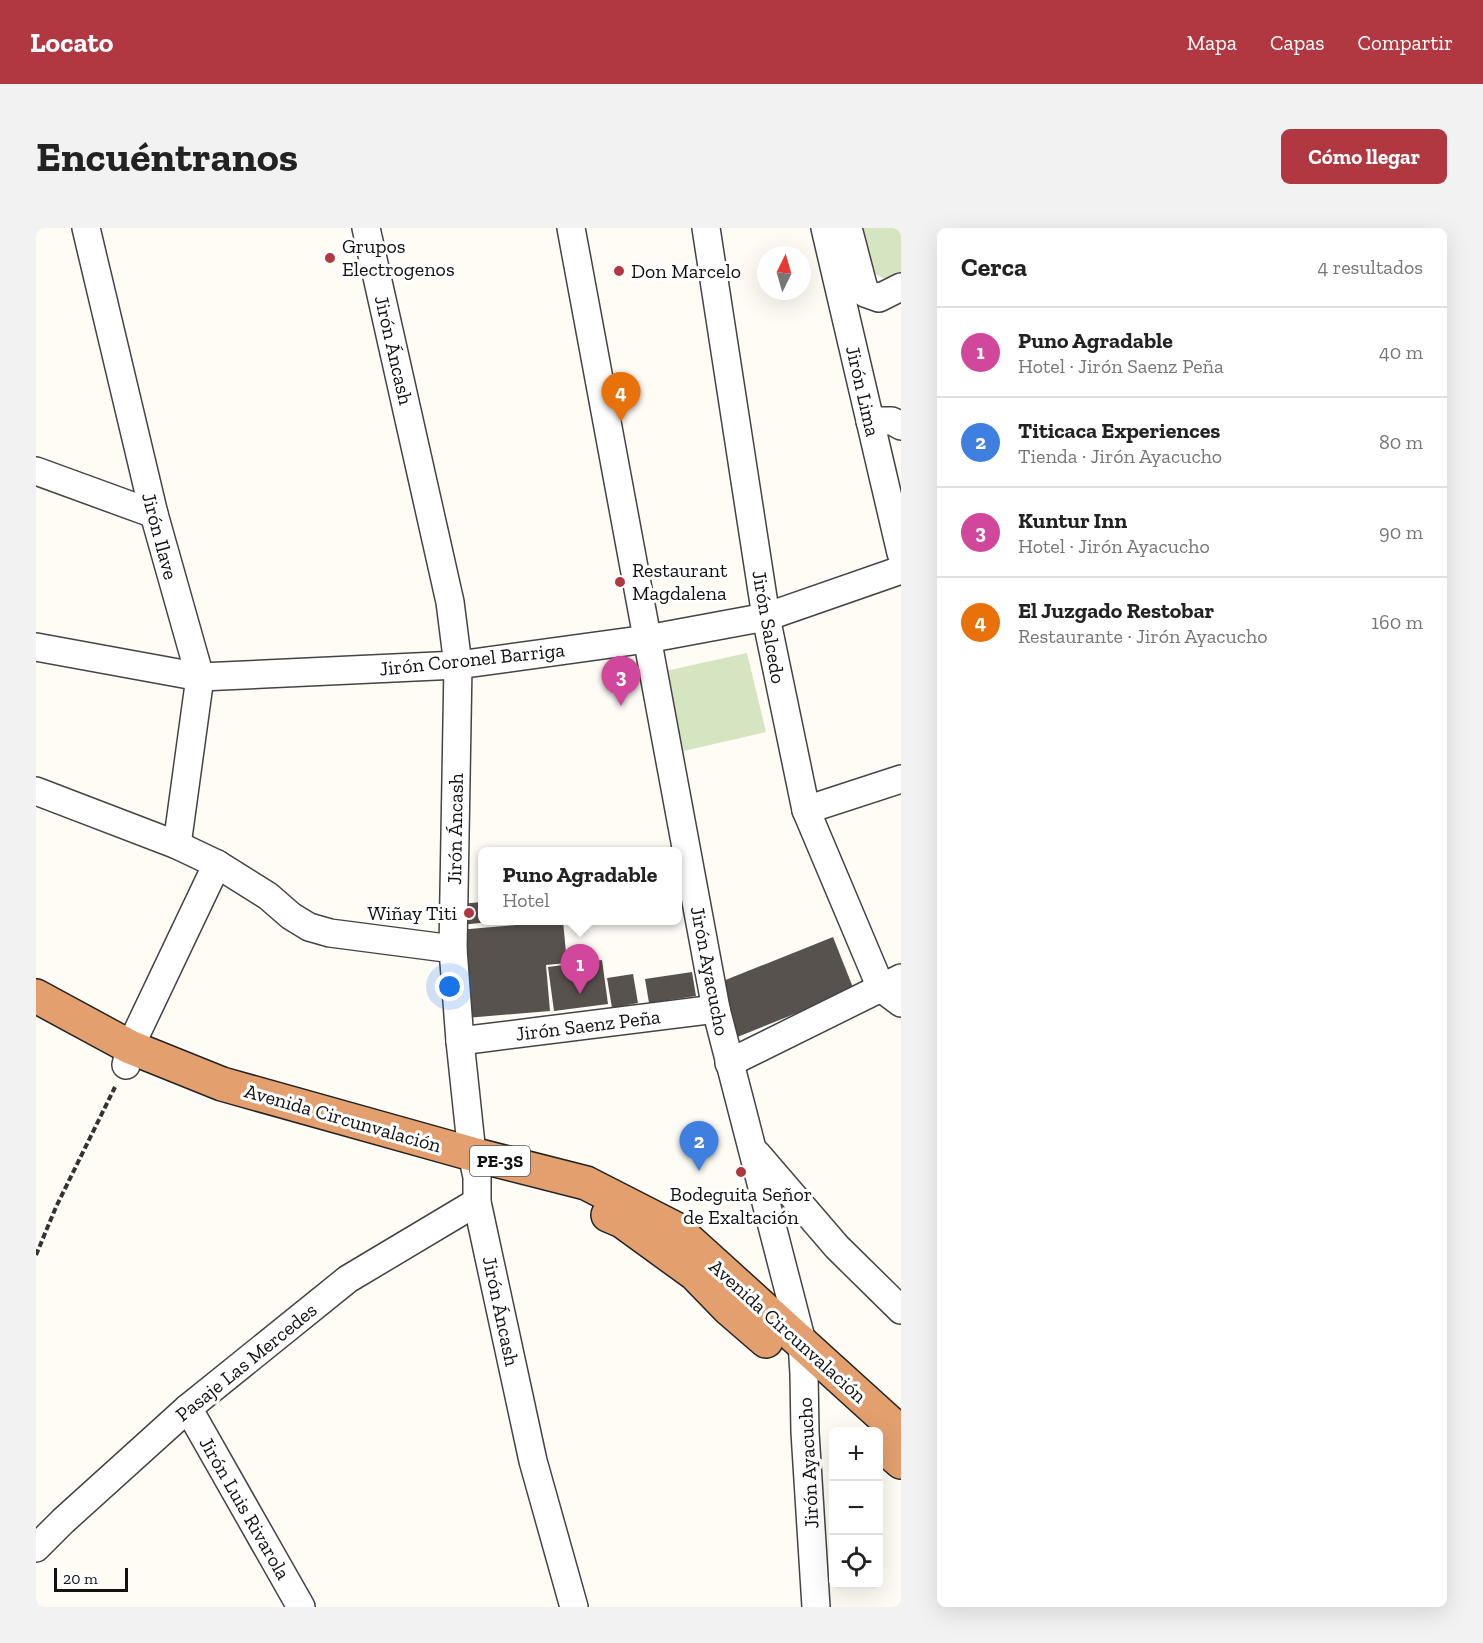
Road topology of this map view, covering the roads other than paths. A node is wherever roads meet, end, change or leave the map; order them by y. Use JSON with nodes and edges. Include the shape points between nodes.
{"nodes":[{"id":1,"x":86,"y":228,"type":"edge"},
{"id":2,"x":366,"y":228,"type":"edge"},
{"id":3,"x":571,"y":228,"type":"edge"},
{"id":4,"x":706,"y":228,"type":"edge"},
{"id":5,"x":825,"y":228,"type":"edge"},
{"id":6,"x":848,"y":228,"type":"edge"},
{"id":7,"x":901,"y":287,"type":"edge"},
{"id":8,"x":870,"y":421,"type":"junction"},
{"id":9,"x":901,"y":426,"type":"edge"},
{"id":10,"x":36,"y":471,"type":"edge"},
{"id":11,"x":154,"y":514,"type":"junction"},
{"id":12,"x":901,"y":553,"type":"edge"},
{"id":13,"x":901,"y":570,"type":"edge"},
{"id":14,"x":766,"y":616,"type":"junction"},
{"id":15,"x":647,"y":639,"type":"junction"},
{"id":16,"x":36,"y":648,"type":"edge"},
{"id":17,"x":458,"y":664,"type":"junction"},
{"id":18,"x":200,"y":677,"type":"junction"},
{"id":19,"x":901,"y":779,"type":"edge"},
{"id":20,"x":36,"y":791,"type":"edge"},
{"id":21,"x":806,"y":810,"type":"junction"},
{"id":22,"x":177,"y":845,"type":"junction"},
{"id":23,"x":217,"y":864,"type":"junction"},
{"id":24,"x":453,"y":949,"type":"junction"},
{"id":25,"x":894,"y":990,"type":"edge"},
{"id":26,"x":36,"y":996,"type":"edge"},
{"id":27,"x":716,"y":1009,"type":"junction"},
{"id":28,"x":36,"y":1017,"type":"edge"},
{"id":29,"x":460,"y":1041,"type":"junction"},
{"id":30,"x":128,"y":1056,"type":"junction"},
{"id":31,"x":729,"y":1063,"type":"junction"},
{"id":32,"x":752,"y":1148,"type":"junction"},
{"id":33,"x":475,"y":1178,"type":"junction"},
{"id":34,"x":901,"y":1310,"type":"edge"},
{"id":35,"x":802,"y":1342,"type":"junction"},
{"id":36,"x":804,"y":1374,"type":"junction"},
{"id":37,"x":188,"y":1408,"type":"junction"},
{"id":38,"x":863,"y":1427,"type":"edge"},
{"id":39,"x":901,"y":1433,"type":"edge"},
{"id":40,"x":883,"y":1446,"type":"edge"},
{"id":41,"x":901,"y":1462,"type":"edge"},
{"id":42,"x":36,"y":1548,"type":"edge"},
{"id":43,"x":301,"y":1607,"type":"edge"},
{"id":44,"x":574,"y":1607,"type":"edge"},
{"id":45,"x":816,"y":1607,"type":"edge"}],
"edges":[{"from":1,"to":11,"type":"street","name":"Jirón Ilave"},
{"from":2,"to":17,"type":"street","name":"Jirón Áncash","via":[[450,602]]},
{"from":3,"to":15,"type":"street","name":"Jirón Ayacucho"},
{"from":4,"to":14,"type":"street","name":"Jirón Salcedo"},
{"from":5,"to":8,"type":"street","name":"Jirón Lima"},
{"from":6,"to":7,"type":"street","via":[[865,293],[879,298]]},
{"from":8,"to":9,"type":"street","via":[[892,421]]},
{"from":8,"to":12,"type":"street","name":"Jirón Lima"},
{"from":10,"to":11,"type":"street"},
{"from":11,"to":18,"type":"street","name":"Jirón Ilave"},
{"from":13,"to":14,"type":"street","name":"Jirón Coronel Barriga"},
{"from":14,"to":15,"type":"street","name":"Jirón Coronel Barriga"},
{"from":14,"to":21,"type":"street","name":"Jirón Salcedo"},
{"from":15,"to":17,"type":"street","name":"Jirón Coronel Barriga"},
{"from":15,"to":27,"type":"street","name":"Jirón Ayacucho"},
{"from":16,"to":18,"type":"street","name":"Jirón Coronel Barriga"},
{"from":17,"to":18,"type":"street","name":"Jirón Coronel Barriga"},
{"from":17,"to":24,"type":"street","name":"Jirón Áncash"},
{"from":18,"to":22,"type":"street","name":"Jirón Ilave"},
{"from":19,"to":21,"type":"street"},
{"from":20,"to":22,"type":"street"},
{"from":21,"to":25,"type":"street","name":"Jirón Salcedo"},
{"from":22,"to":23,"type":"street"},
{"from":23,"to":24,"type":"street","via":[[309,927]]},
{"from":23,"to":30,"type":"street"},
{"from":24,"to":29,"type":"street","name":"Jirón Áncash"},
{"from":25,"to":31,"type":"street"},
{"from":26,"to":30,"type":"highway","name":"Avenida Circunvalación","number":"PE-3S"},
{"from":27,"to":29,"type":"street","name":"Jirón Saenz Peña"},
{"from":27,"to":31,"type":"street","name":"Jirón Ayacucho"},
{"from":28,"to":30,"type":"highway","name":"Avenida Circunvalación","number":"PE-3S"},
{"from":29,"to":33,"type":"street","name":"Jirón Áncash"},
{"from":30,"to":33,"type":"highway","name":"Avenida Circunvalación","number":"PE-3S","via":[[222,1084]]},
{"from":31,"to":32,"type":"street","name":"Jirón Ayacucho"},
{"from":32,"to":34,"type":"street","via":[[837,1247]]},
{"from":32,"to":35,"type":"street","name":"Jirón Ayacucho"},
{"from":33,"to":35,"type":"highway","name":"Avenida Circunvalación","number":"PE-3S","via":[[586,1183],[676,1229]]},
{"from":33,"to":36,"type":"highway","name":"Avenida Circunvalación","number":"PE-3S","via":[[571,1199],[622,1221],[695,1274]]},
{"from":33,"to":37,"type":"street","name":"Pasaje Las Mercedes"},
{"from":33,"to":44,"type":"street","name":"Jirón Áncash","via":[[533,1461]]},
{"from":35,"to":36,"type":"street","name":"Jirón Ayacucho"},
{"from":35,"to":39,"type":"highway","name":"Avenida Circunvalación","number":"PE-3S"},
{"from":36,"to":38,"type":"highway","name":"Avenida Circunvalación","number":"PE-3S"},
{"from":36,"to":45,"type":"street","name":"Jirón Ayacucho"},
{"from":37,"to":42,"type":"street","name":"Pasaje Las Mercedes"},
{"from":37,"to":43,"type":"street","name":"Jirón Luis Rivarola"},
{"from":40,"to":41,"type":"highway"}]}
